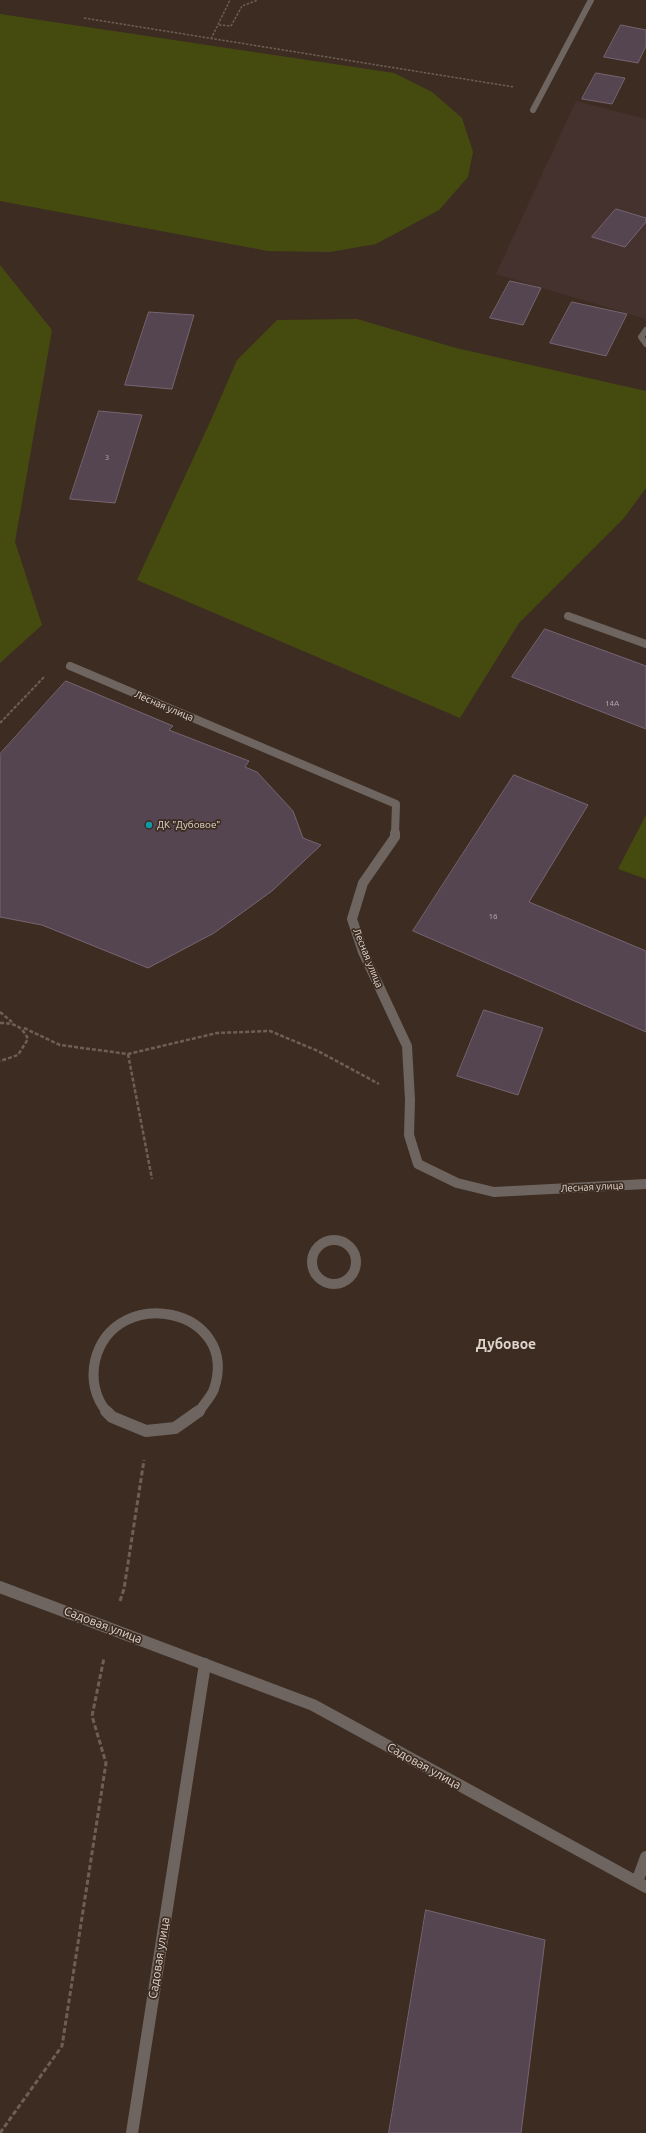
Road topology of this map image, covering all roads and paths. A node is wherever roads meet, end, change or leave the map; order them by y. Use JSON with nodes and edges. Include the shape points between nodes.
{"nodes":[{"id":1,"x":230,"y":0,"type":"edge"},
{"id":2,"x":258,"y":0,"type":"edge"},
{"id":3,"x":591,"y":0,"type":"edge"},
{"id":4,"x":84,"y":18,"type":"dead end"},
{"id":5,"x":218,"y":25,"type":"junction"},
{"id":6,"x":211,"y":39,"type":"junction"},
{"id":7,"x":521,"y":88,"type":"dead end"},
{"id":8,"x":533,"y":110,"type":"dead end"},
{"id":9,"x":646,"y":330,"type":"edge"},
{"id":10,"x":646,"y":344,"type":"edge"},
{"id":11,"x":568,"y":616,"type":"dead end"},
{"id":12,"x":646,"y":644,"type":"edge"},
{"id":13,"x":70,"y":666,"type":"joint"},
{"id":14,"x":0,"y":723,"type":"edge"},
{"id":15,"x":0,"y":1012,"type":"edge"},
{"id":16,"x":12,"y":1022,"type":"junction"},
{"id":17,"x":0,"y":1023,"type":"edge"},
{"id":18,"x":24,"y":1028,"type":"junction"},
{"id":19,"x":128,"y":1054,"type":"junction"},
{"id":20,"x":0,"y":1060,"type":"edge"},
{"id":21,"x":361,"y":1073,"type":"dead end"},
{"id":22,"x":152,"y":1179,"type":"dead end"},
{"id":23,"x":646,"y":1184,"type":"edge"},
{"id":24,"x":313,"y":1271,"type":"joint"},
{"id":25,"x":148,"y":1432,"type":"junction"},
{"id":26,"x":0,"y":1587,"type":"edge"},
{"id":27,"x":111,"y":1628,"type":"junction"},
{"id":28,"x":205,"y":1664,"type":"junction"},
{"id":29,"x":646,"y":1857,"type":"edge"},
{"id":30,"x":641,"y":1884,"type":"edge"},
{"id":31,"x":0,"y":2133,"type":"edge"},
{"id":32,"x":132,"y":2133,"type":"edge"}],
"edges":[{"from":1,"to":5,"type":"path"},
{"from":2,"to":5,"type":"path","via":[[242,6],[231,26]]},
{"from":3,"to":8,"type":"street"},
{"from":4,"to":6,"type":"path"},
{"from":5,"to":6,"type":"path"},
{"from":6,"to":7,"type":"path"},
{"from":9,"to":10,"type":"street","via":[[641,337]]},
{"from":11,"to":12,"type":"street"},
{"from":13,"to":14,"type":"path","via":[[50,671]]},
{"from":13,"to":23,"type":"street","name":"Лесная улица","via":[[396,804],[395,837],[363,883],[352,918],[363,952],[407,1046],[409,1135],[418,1164],[457,1183],[494,1192]]},
{"from":15,"to":16,"type":"path"},
{"from":16,"to":17,"type":"path"},
{"from":16,"to":18,"type":"path"},
{"from":18,"to":19,"type":"path","via":[[60,1045]]},
{"from":18,"to":20,"type":"path","via":[[28,1039],[24,1051],[12,1059]]},
{"from":19,"to":21,"type":"path","via":[[217,1033],[270,1031]]},
{"from":19,"to":22,"type":"path"},
{"from":24,"to":24,"type":"street","via":[[325,1281],[341,1282],[353,1273],[356,1266],[355,1254],[346,1244],[339,1241],[326,1242],[319,1245],[311,1257]]},
{"from":25,"to":25,"type":"street","via":[[170,1430],[190,1421],[206,1406],[216,1388],[219,1368],[215,1347],[205,1331],[191,1320],[173,1313],[153,1312],[133,1317],[116,1327],[103,1342],[94,1360],[93,1379],[98,1399],[110,1416],[127,1427]]},
{"from":25,"to":27,"type":"path","via":[[138,1512],[124,1589]]},
{"from":26,"to":27,"type":"street","name":"Садовая улица"},
{"from":27,"to":28,"type":"street","name":"Садовая улица"},
{"from":27,"to":31,"type":"path","via":[[92,1716],[106,1763],[62,2046]]},
{"from":28,"to":30,"type":"street","name":"Садовая улица","via":[[313,1705]]},
{"from":28,"to":32,"type":"street","name":"Садовая улица"},
{"from":29,"to":30,"type":"street"}]}
